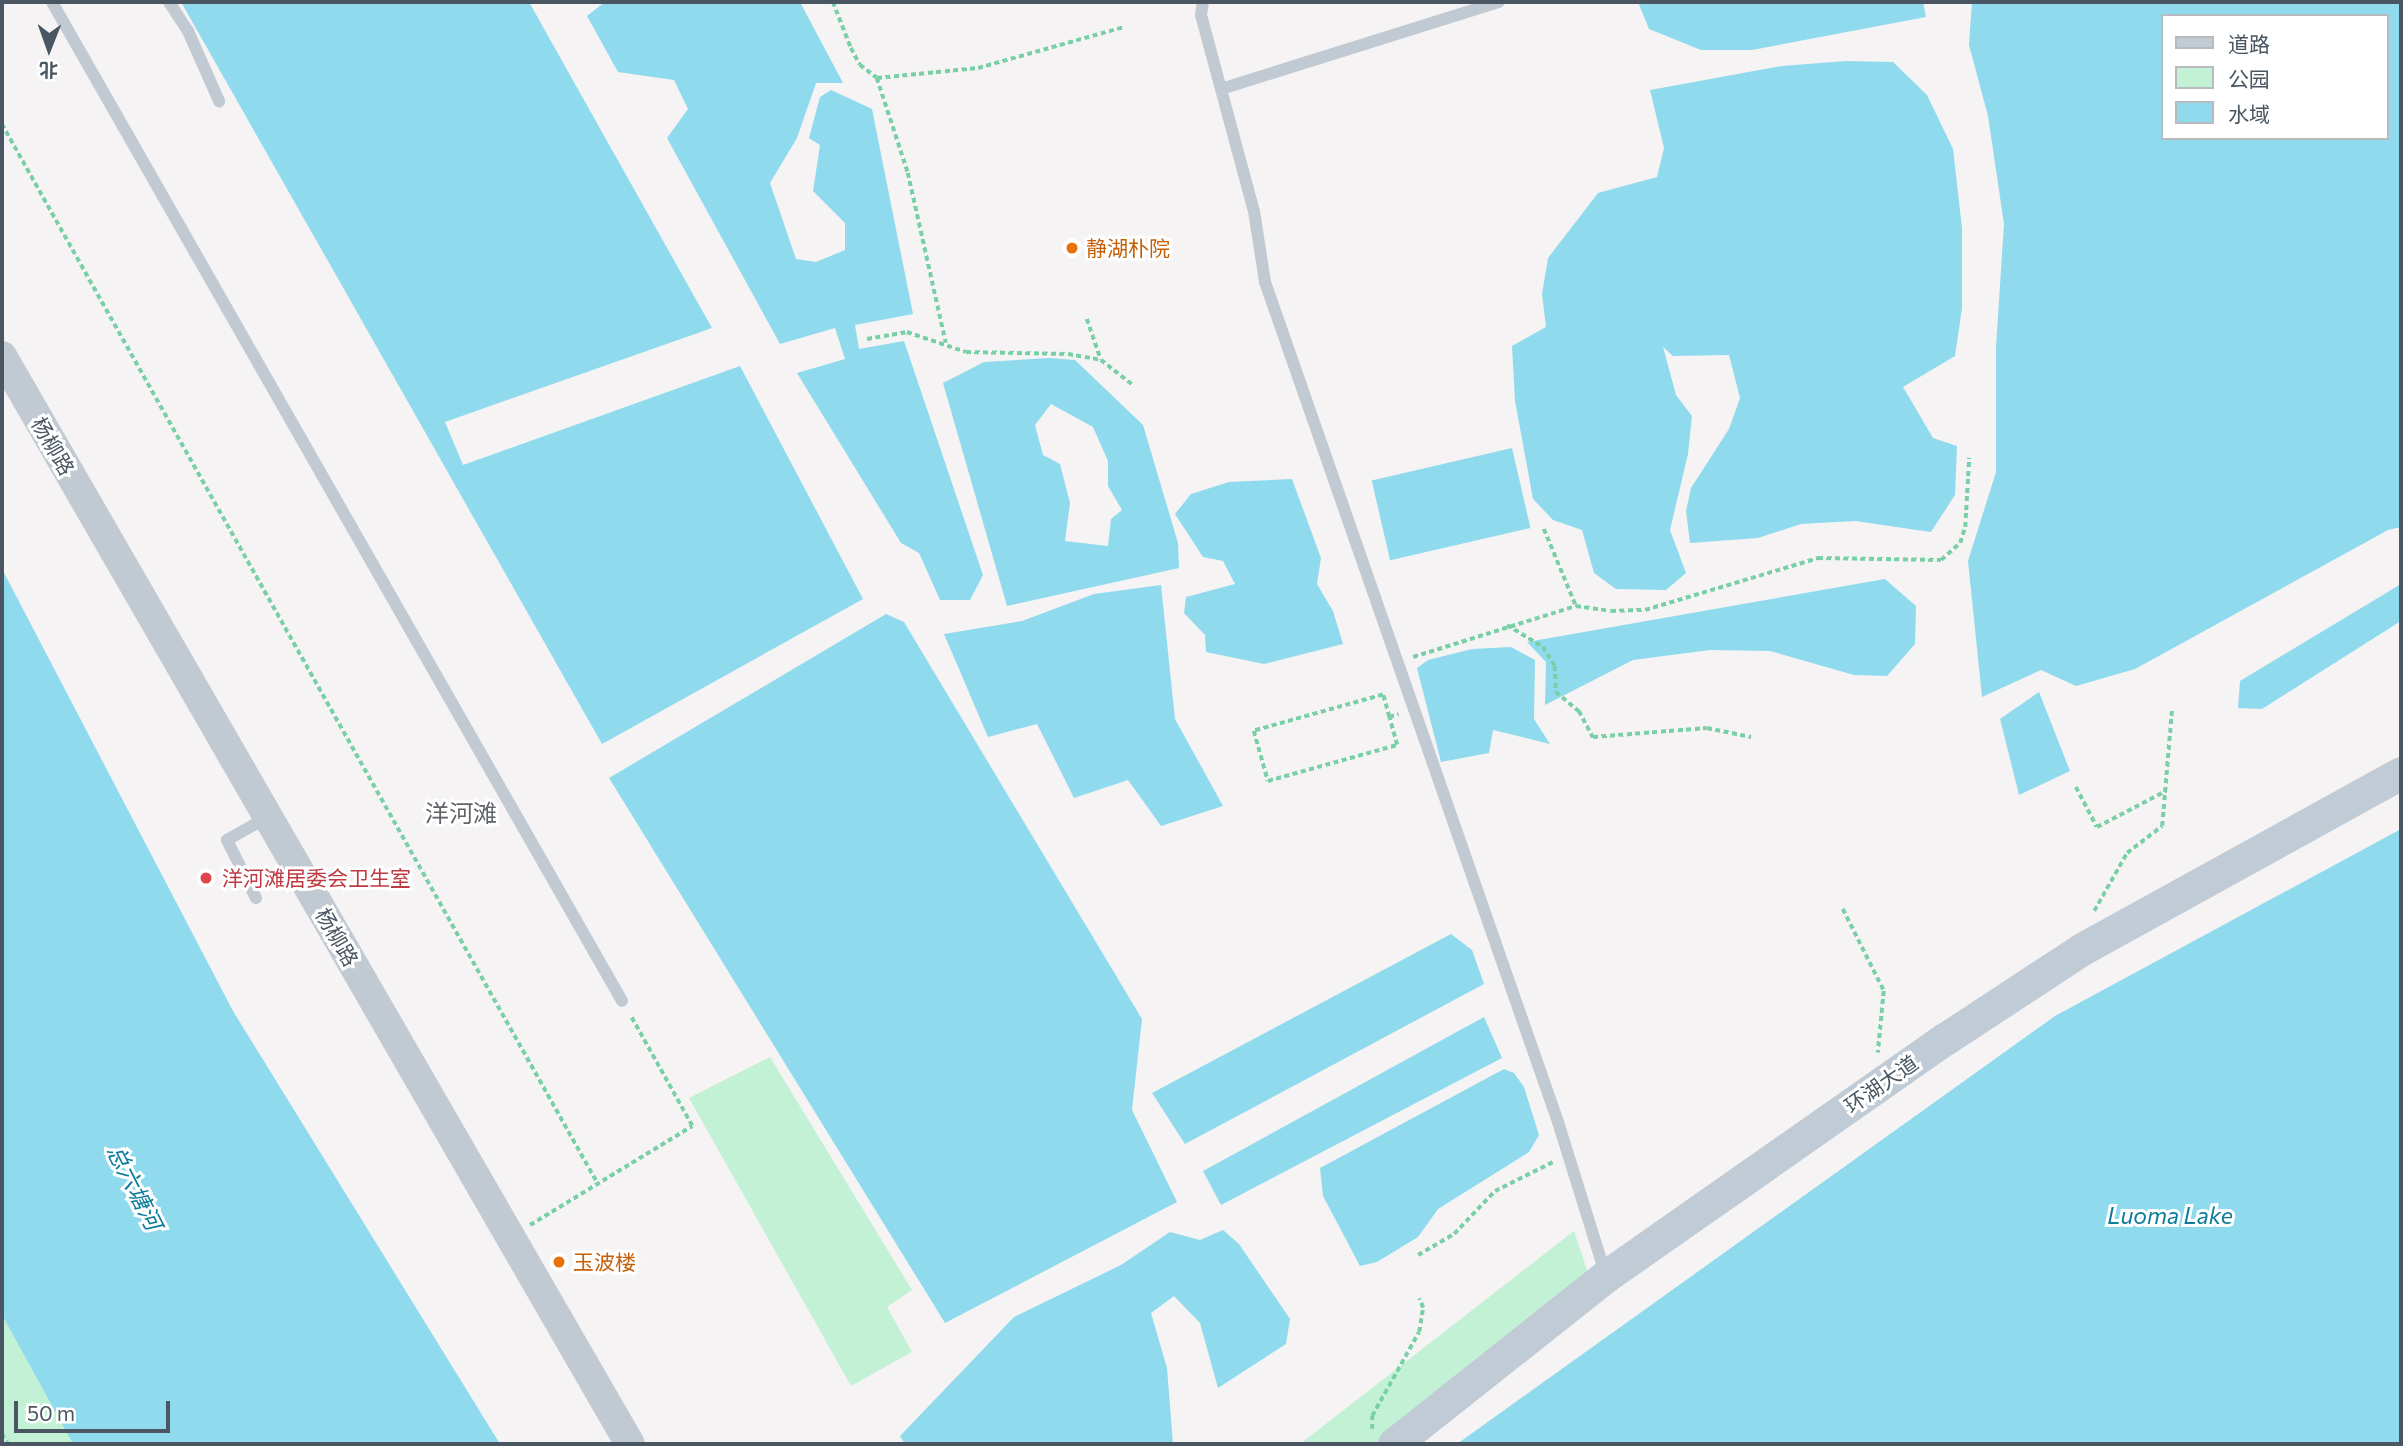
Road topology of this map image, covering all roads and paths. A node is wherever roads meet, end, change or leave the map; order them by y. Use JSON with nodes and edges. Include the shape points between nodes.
{"nodes":[{"id":1,"x":52,"y":2,"type":"edge"},
{"id":2,"x":169,"y":2,"type":"edge"},
{"id":3,"x":833,"y":2,"type":"edge"},
{"id":4,"x":1203,"y":2,"type":"edge"},
{"id":5,"x":1499,"y":2,"type":"edge"},
{"id":6,"x":1124,"y":27,"type":"dead end"},
{"id":7,"x":877,"y":78,"type":"junction"},
{"id":8,"x":1221,"y":89,"type":"junction"},
{"id":9,"x":219,"y":101,"type":"dead end"},
{"id":10,"x":2,"y":124,"type":"edge"},
{"id":11,"x":1087,"y":319,"type":"dead end"},
{"id":12,"x":867,"y":340,"type":"dead end"},
{"id":13,"x":946,"y":343,"type":"junction"},
{"id":14,"x":2,"y":356,"type":"edge"},
{"id":15,"x":1101,"y":360,"type":"junction"},
{"id":16,"x":1132,"y":384,"type":"dead end"},
{"id":17,"x":1969,"y":458,"type":"dead end"},
{"id":18,"x":1544,"y":529,"type":"dead end"},
{"id":19,"x":1576,"y":606,"type":"junction"},
{"id":20,"x":1507,"y":625,"type":"junction"},
{"id":21,"x":1398,"y":662,"type":"junction"},
{"id":22,"x":2172,"y":707,"type":"dead end"},
{"id":23,"x":1414,"y":709,"type":"junction"},
{"id":24,"x":1389,"y":717,"type":"junction"},
{"id":25,"x":1751,"y":737,"type":"dead end"},
{"id":26,"x":2401,"y":773,"type":"edge"},
{"id":27,"x":2076,"y":787,"type":"dead end"},
{"id":28,"x":2166,"y":791,"type":"junction"},
{"id":29,"x":268,"y":817,"type":"junction"},
{"id":30,"x":256,"y":898,"type":"dead end"},
{"id":31,"x":1843,"y":909,"type":"dead end"},
{"id":32,"x":2087,"y":923,"type":"dead end"},
{"id":33,"x":622,"y":1001,"type":"joint"},
{"id":34,"x":1873,"y":1089,"type":"junction"},
{"id":35,"x":1568,"y":1156,"type":"junction"},
{"id":36,"x":598,"y":1184,"type":"junction"},
{"id":37,"x":510,"y":1237,"type":"junction"},
{"id":38,"x":1418,"y":1255,"type":"dead end"},
{"id":39,"x":1606,"y":1276,"type":"junction"},
{"id":40,"x":1419,"y":1298,"type":"dead end"},
{"id":41,"x":2,"y":1434,"type":"edge"},
{"id":42,"x":1384,"y":1440,"type":"edge"},
{"id":43,"x":8,"y":1444,"type":"edge"},
{"id":44,"x":630,"y":1444,"type":"edge"}],
"edges":[{"from":1,"to":33,"type":"lane"},
{"from":2,"to":9,"type":"lane","via":[[188,31]]},
{"from":3,"to":7,"type":"path","via":[[860,65]]},
{"from":4,"to":8,"type":"lane","via":[[1201,15]]},
{"from":5,"to":8,"type":"lane"},
{"from":6,"to":7,"type":"path","via":[[978,68]]},
{"from":7,"to":13,"type":"path","via":[[908,173]]},
{"from":8,"to":21,"type":"lane","via":[[1254,211],[1265,282]]},
{"from":10,"to":36,"type":"path"},
{"from":11,"to":15,"type":"path"},
{"from":12,"to":13,"type":"path","via":[[907,332]]},
{"from":13,"to":15,"type":"path","via":[[991,355],[1068,354]]},
{"from":14,"to":29,"type":"street","name":"杨柳路"},
{"from":15,"to":16,"type":"path"},
{"from":17,"to":19,"type":"path","via":[[1961,543],[1941,559],[1818,558],[1645,610]]},
{"from":18,"to":19,"type":"path"},
{"from":19,"to":20,"type":"path"},
{"from":20,"to":21,"type":"path"},
{"from":20,"to":25,"type":"path","via":[[1544,647],[1555,666],[1556,692],[1579,711],[1593,737],[1707,728]]},
{"from":21,"to":23,"type":"lane"},
{"from":22,"to":28,"type":"path"},
{"from":23,"to":24,"type":"path"},
{"from":23,"to":35,"type":"lane"},
{"from":24,"to":24,"type":"path","via":[[1397,746],[1268,781],[1254,731],[1383,695]]},
{"from":26,"to":34,"type":"main road","name":"环湖大道","via":[[2082,949]]},
{"from":27,"to":28,"type":"path","via":[[2097,827]]},
{"from":28,"to":32,"type":"path","via":[[2162,826],[2127,853]]},
{"from":29,"to":30,"type":"lane","via":[[227,840]]},
{"from":29,"to":37,"type":"street","name":"杨柳路"},
{"from":31,"to":34,"type":"path","via":[[1884,991]]},
{"from":33,"to":36,"type":"path","via":[[692,1126]]},
{"from":34,"to":39,"type":"main road","name":"环湖大道"},
{"from":35,"to":38,"type":"path","via":[[1495,1191],[1454,1234]]},
{"from":35,"to":39,"type":"lane"},
{"from":36,"to":37,"type":"path"},
{"from":37,"to":44,"type":"street","name":"杨柳路"},
{"from":39,"to":42,"type":"main road","name":"环湖大道"},
{"from":40,"to":42,"type":"path","via":[[1423,1308],[1419,1332],[1372,1416]]},
{"from":41,"to":43,"type":"path"}]}
